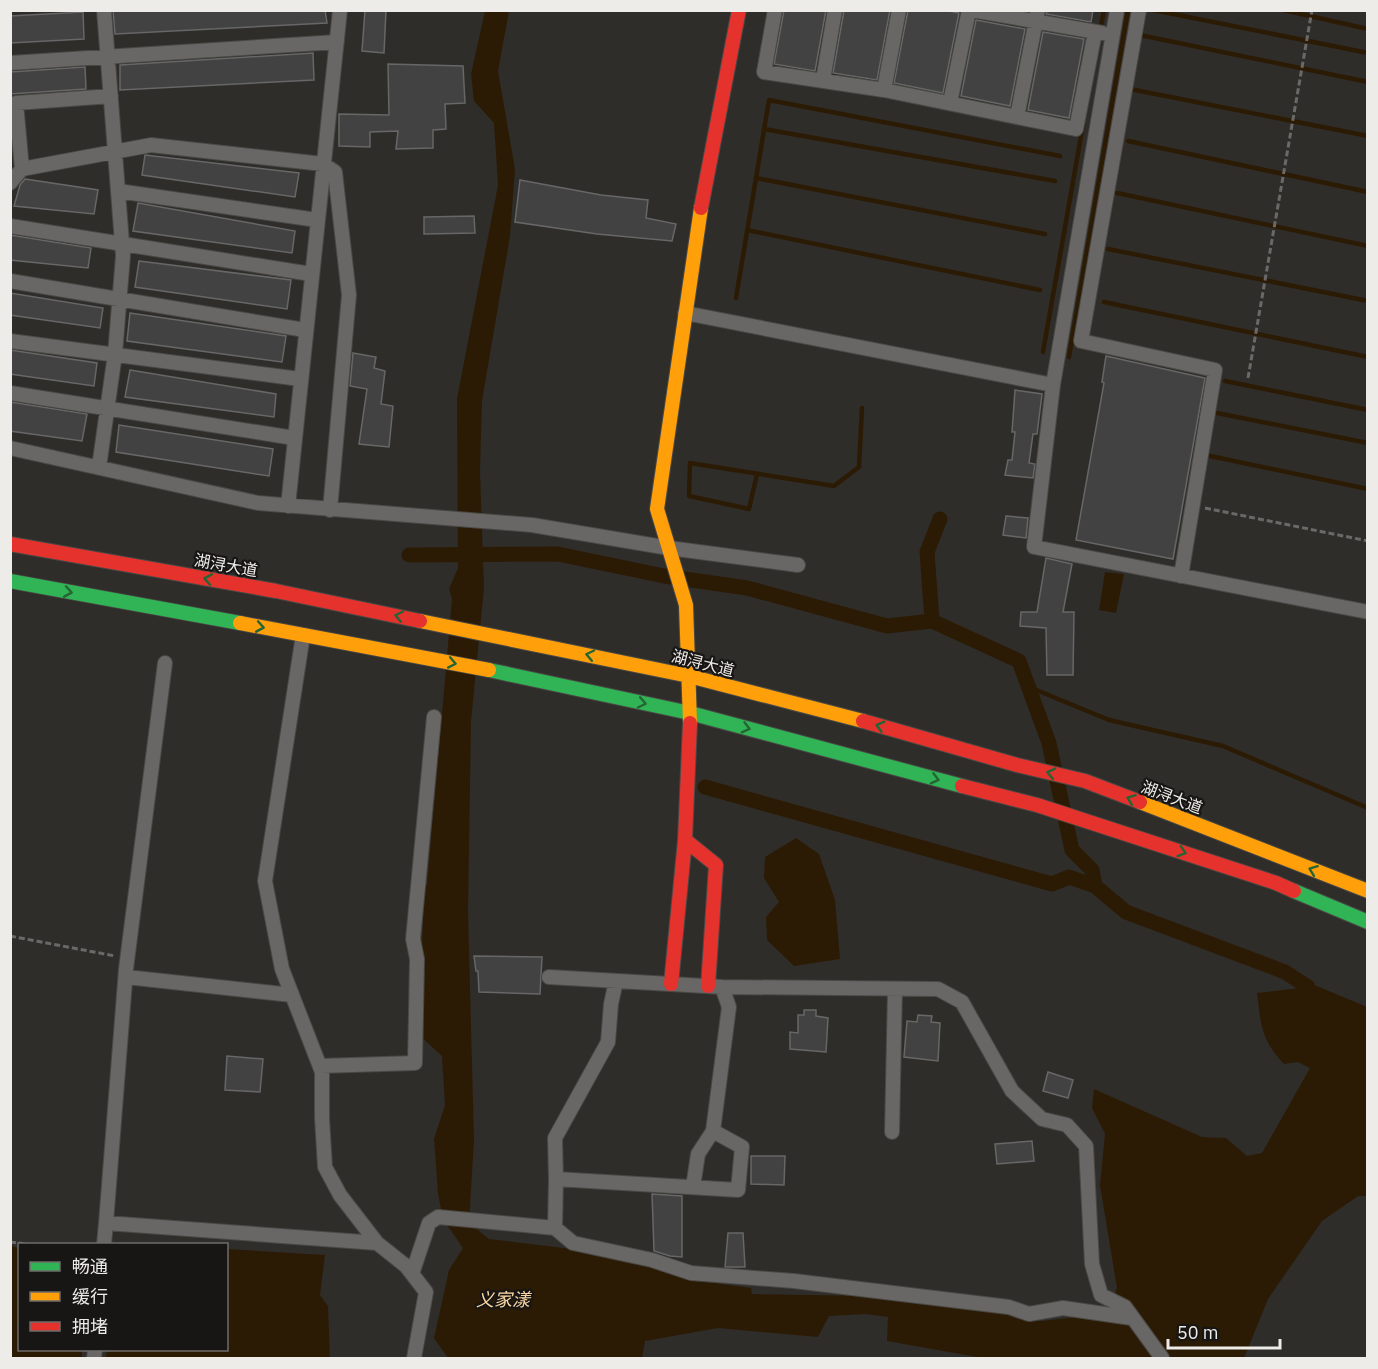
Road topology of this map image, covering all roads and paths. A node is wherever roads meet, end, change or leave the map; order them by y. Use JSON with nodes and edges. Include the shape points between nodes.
{"nodes":[{"id":1,"x":104,"y":10,"type":"edge"},
{"id":2,"x":340,"y":10,"type":"edge"},
{"id":3,"x":739,"y":10,"type":"edge"},
{"id":4,"x":775,"y":10,"type":"edge"},
{"id":5,"x":835,"y":10,"type":"edge"},
{"id":6,"x":899,"y":10,"type":"edge"},
{"id":7,"x":970,"y":10,"type":"edge"},
{"id":8,"x":1117,"y":10,"type":"edge"},
{"id":9,"x":1139,"y":10,"type":"edge"},
{"id":10,"x":1312,"y":10,"type":"edge"},
{"id":11,"x":1037,"y":16,"type":"edge"},
{"id":12,"x":1095,"y":32,"type":"junction"},
{"id":13,"x":1113,"y":35,"type":"junction"},
{"id":14,"x":336,"y":42,"type":"junction"},
{"id":15,"x":108,"y":57,"type":"junction"},
{"id":16,"x":10,"y":63,"type":"edge"},
{"id":17,"x":823,"y":80,"type":"junction"},
{"id":18,"x":884,"y":90,"type":"junction"},
{"id":19,"x":111,"y":96,"type":"junction"},
{"id":20,"x":950,"y":103,"type":"junction"},
{"id":21,"x":1017,"y":117,"type":"junction"},
{"id":22,"x":115,"y":153,"type":"junction"},
{"id":23,"x":323,"y":164,"type":"junction"},
{"id":24,"x":22,"y":170,"type":"junction"},
{"id":25,"x":10,"y":183,"type":"edge"},
{"id":26,"x":118,"y":191,"type":"junction"},
{"id":27,"x":317,"y":220,"type":"junction"},
{"id":28,"x":10,"y":226,"type":"edge"},
{"id":29,"x":122,"y":244,"type":"junction"},
{"id":30,"x":311,"y":274,"type":"junction"},
{"id":31,"x":10,"y":281,"type":"edge"},
{"id":32,"x":120,"y":299,"type":"junction"},
{"id":33,"x":686,"y":313,"type":"junction"},
{"id":34,"x":305,"y":330,"type":"junction"},
{"id":35,"x":10,"y":340,"type":"edge"},
{"id":36,"x":115,"y":354,"type":"junction"},
{"id":37,"x":1248,"y":378,"type":"dead end"},
{"id":38,"x":300,"y":379,"type":"junction"},
{"id":39,"x":1053,"y":385,"type":"junction"},
{"id":40,"x":10,"y":393,"type":"edge"},
{"id":41,"x":108,"y":408,"type":"junction"},
{"id":42,"x":294,"y":438,"type":"junction"},
{"id":43,"x":10,"y":448,"type":"edge"},
{"id":44,"x":99,"y":467,"type":"junction"},
{"id":45,"x":288,"y":506,"type":"junction"},
{"id":46,"x":1193,"y":506,"type":"junction"},
{"id":47,"x":330,"y":510,"type":"junction"},
{"id":48,"x":1368,"y":541,"type":"edge"},
{"id":49,"x":10,"y":544,"type":"edge"},
{"id":50,"x":669,"y":548,"type":"junction"},
{"id":51,"x":798,"y":565,"type":"dead end"},
{"id":52,"x":1181,"y":576,"type":"junction"},
{"id":53,"x":10,"y":581,"type":"edge"},
{"id":54,"x":1368,"y":612,"type":"edge"},
{"id":55,"x":303,"y":635,"type":"junction"},
{"id":56,"x":165,"y":663,"type":"dead end"},
{"id":57,"x":689,"y":676,"type":"junction"},
{"id":58,"x":690,"y":713,"type":"junction"},
{"id":59,"x":434,"y":717,"type":"dead end"},
{"id":60,"x":686,"y":840,"type":"junction"},
{"id":61,"x":1368,"y":891,"type":"edge"},
{"id":62,"x":1368,"y":922,"type":"edge"},
{"id":63,"x":10,"y":936,"type":"edge"},
{"id":64,"x":127,"y":959,"type":"junction"},
{"id":65,"x":126,"y":977,"type":"junction"},
{"id":66,"x":549,"y":977,"type":"dead end"},
{"id":67,"x":616,"y":981,"type":"junction"},
{"id":68,"x":671,"y":984,"type":"junction"},
{"id":69,"x":715,"y":987,"type":"junction"},
{"id":70,"x":895,"y":989,"type":"junction"},
{"id":71,"x":292,"y":995,"type":"junction"},
{"id":72,"x":320,"y":1066,"type":"junction"},
{"id":73,"x":713,"y":1131,"type":"junction"},
{"id":74,"x":892,"y":1132,"type":"dead end"},
{"id":75,"x":556,"y":1179,"type":"junction"},
{"id":76,"x":693,"y":1187,"type":"junction"},
{"id":77,"x":106,"y":1223,"type":"junction"},
{"id":78,"x":555,"y":1228,"type":"junction"},
{"id":79,"x":104,"y":1243,"type":"edge"},
{"id":80,"x":377,"y":1243,"type":"junction"},
{"id":81,"x":412,"y":1274,"type":"junction"},
{"id":82,"x":1132,"y":1318,"type":"junction"},
{"id":83,"x":414,"y":1359,"type":"edge"},
{"id":84,"x":1162,"y":1359,"type":"edge"}],
"edges":[{"from":1,"to":15,"type":"street"},
{"from":2,"to":14,"type":"street"},
{"from":3,"to":33,"type":"main road","via":[[700,215]]},
{"from":4,"to":17,"type":"street","via":[[764,72]]},
{"from":5,"to":17,"type":"street"},
{"from":6,"to":18,"type":"street"},
{"from":7,"to":11,"type":"street"},
{"from":7,"to":20,"type":"street"},
{"from":8,"to":13,"type":"street"},
{"from":9,"to":46,"type":"street","via":[[1081,341],[1215,370]]},
{"from":10,"to":37,"type":"path"},
{"from":11,"to":12,"type":"street"},
{"from":11,"to":21,"type":"street"},
{"from":12,"to":13,"type":"street"},
{"from":12,"to":21,"type":"street","via":[[1076,129]]},
{"from":13,"to":39,"type":"street"},
{"from":14,"to":15,"type":"street"},
{"from":14,"to":23,"type":"street"},
{"from":15,"to":16,"type":"street"},
{"from":15,"to":19,"type":"street"},
{"from":17,"to":18,"type":"street"},
{"from":18,"to":20,"type":"street"},
{"from":19,"to":22,"type":"street"},
{"from":19,"to":24,"type":"street","via":[[16,103]]},
{"from":20,"to":21,"type":"street"},
{"from":22,"to":23,"type":"street","via":[[151,145]]},
{"from":22,"to":24,"type":"street"},
{"from":22,"to":26,"type":"street"},
{"from":23,"to":27,"type":"street"},
{"from":23,"to":47,"type":"street","via":[[335,172],[349,295]]},
{"from":24,"to":25,"type":"street"},
{"from":26,"to":27,"type":"street"},
{"from":26,"to":29,"type":"street"},
{"from":27,"to":30,"type":"street"},
{"from":28,"to":29,"type":"street"},
{"from":29,"to":30,"type":"street"},
{"from":29,"to":32,"type":"street"},
{"from":30,"to":34,"type":"street"},
{"from":31,"to":32,"type":"street"},
{"from":32,"to":34,"type":"street"},
{"from":32,"to":36,"type":"street"},
{"from":33,"to":39,"type":"street"},
{"from":33,"to":50,"type":"main road","via":[[657,509]]},
{"from":34,"to":38,"type":"street"},
{"from":35,"to":36,"type":"street"},
{"from":36,"to":38,"type":"street"},
{"from":36,"to":41,"type":"street"},
{"from":38,"to":42,"type":"street"},
{"from":39,"to":52,"type":"street","via":[[1034,547]]},
{"from":40,"to":41,"type":"street"},
{"from":41,"to":42,"type":"street"},
{"from":41,"to":44,"type":"street"},
{"from":42,"to":45,"type":"street"},
{"from":43,"to":44,"type":"street"},
{"from":44,"to":45,"type":"street","via":[[258,503]]},
{"from":45,"to":47,"type":"street"},
{"from":46,"to":48,"type":"path"},
{"from":46,"to":52,"type":"street"},
{"from":47,"to":50,"type":"street","via":[[532,525]]},
{"from":57,"to":49,"type":"main road","name":"湖浔大道","one_way":true,"via":[[276,591]]},
{"from":50,"to":51,"type":"street"},
{"from":50,"to":57,"type":"main road","via":[[686,605]]},
{"from":52,"to":54,"type":"street"},
{"from":53,"to":55,"type":"main road","one_way":true},
{"from":55,"to":58,"type":"main road","one_way":true},
{"from":55,"to":71,"type":"street","via":[[265,881],[282,969]]},
{"from":56,"to":64,"type":"street"},
{"from":57,"to":58,"type":"main road"},
{"from":61,"to":57,"type":"main road","name":"湖浔大道","one_way":true,"via":[[1086,781]]},
{"from":58,"to":60,"type":"main road"},
{"from":58,"to":62,"type":"main road","one_way":true,"via":[[1037,805],[1276,883]]},
{"from":59,"to":72,"type":"street","via":[[413,939],[417,959],[415,1063]]},
{"from":60,"to":68,"type":"main road"},
{"from":60,"to":69,"type":"main road","via":[[716,865]]},
{"from":63,"to":64,"type":"path"},
{"from":64,"to":65,"type":"street"},
{"from":65,"to":71,"type":"street"},
{"from":65,"to":77,"type":"street"},
{"from":66,"to":67,"type":"street"},
{"from":67,"to":68,"type":"street"},
{"from":67,"to":75,"type":"street","via":[[608,1042],[555,1138]]},
{"from":68,"to":69,"type":"street"},
{"from":69,"to":70,"type":"street"},
{"from":69,"to":73,"type":"street","via":[[729,1007]]},
{"from":70,"to":74,"type":"street"},
{"from":70,"to":82,"type":"street","via":[[938,989],[962,1002],[1012,1091],[1042,1119],[1067,1125],[1086,1146],[1092,1264],[1101,1295],[1125,1307]]},
{"from":71,"to":72,"type":"street"},
{"from":72,"to":80,"type":"street","via":[[325,1167],[340,1195]]},
{"from":73,"to":76,"type":"street","via":[[698,1154]]},
{"from":73,"to":76,"type":"street","via":[[742,1147],[738,1190]]},
{"from":75,"to":76,"type":"street"},
{"from":75,"to":78,"type":"street"},
{"from":77,"to":79,"type":"street"},
{"from":77,"to":80,"type":"street"},
{"from":78,"to":81,"type":"street","via":[[438,1217],[429,1223]]},
{"from":78,"to":82,"type":"street","via":[[573,1243],[691,1273],[1009,1307],[1029,1314],[1063,1308]]},
{"from":80,"to":81,"type":"street"},
{"from":81,"to":83,"type":"street","via":[[426,1292]]},
{"from":82,"to":84,"type":"street"}]}
